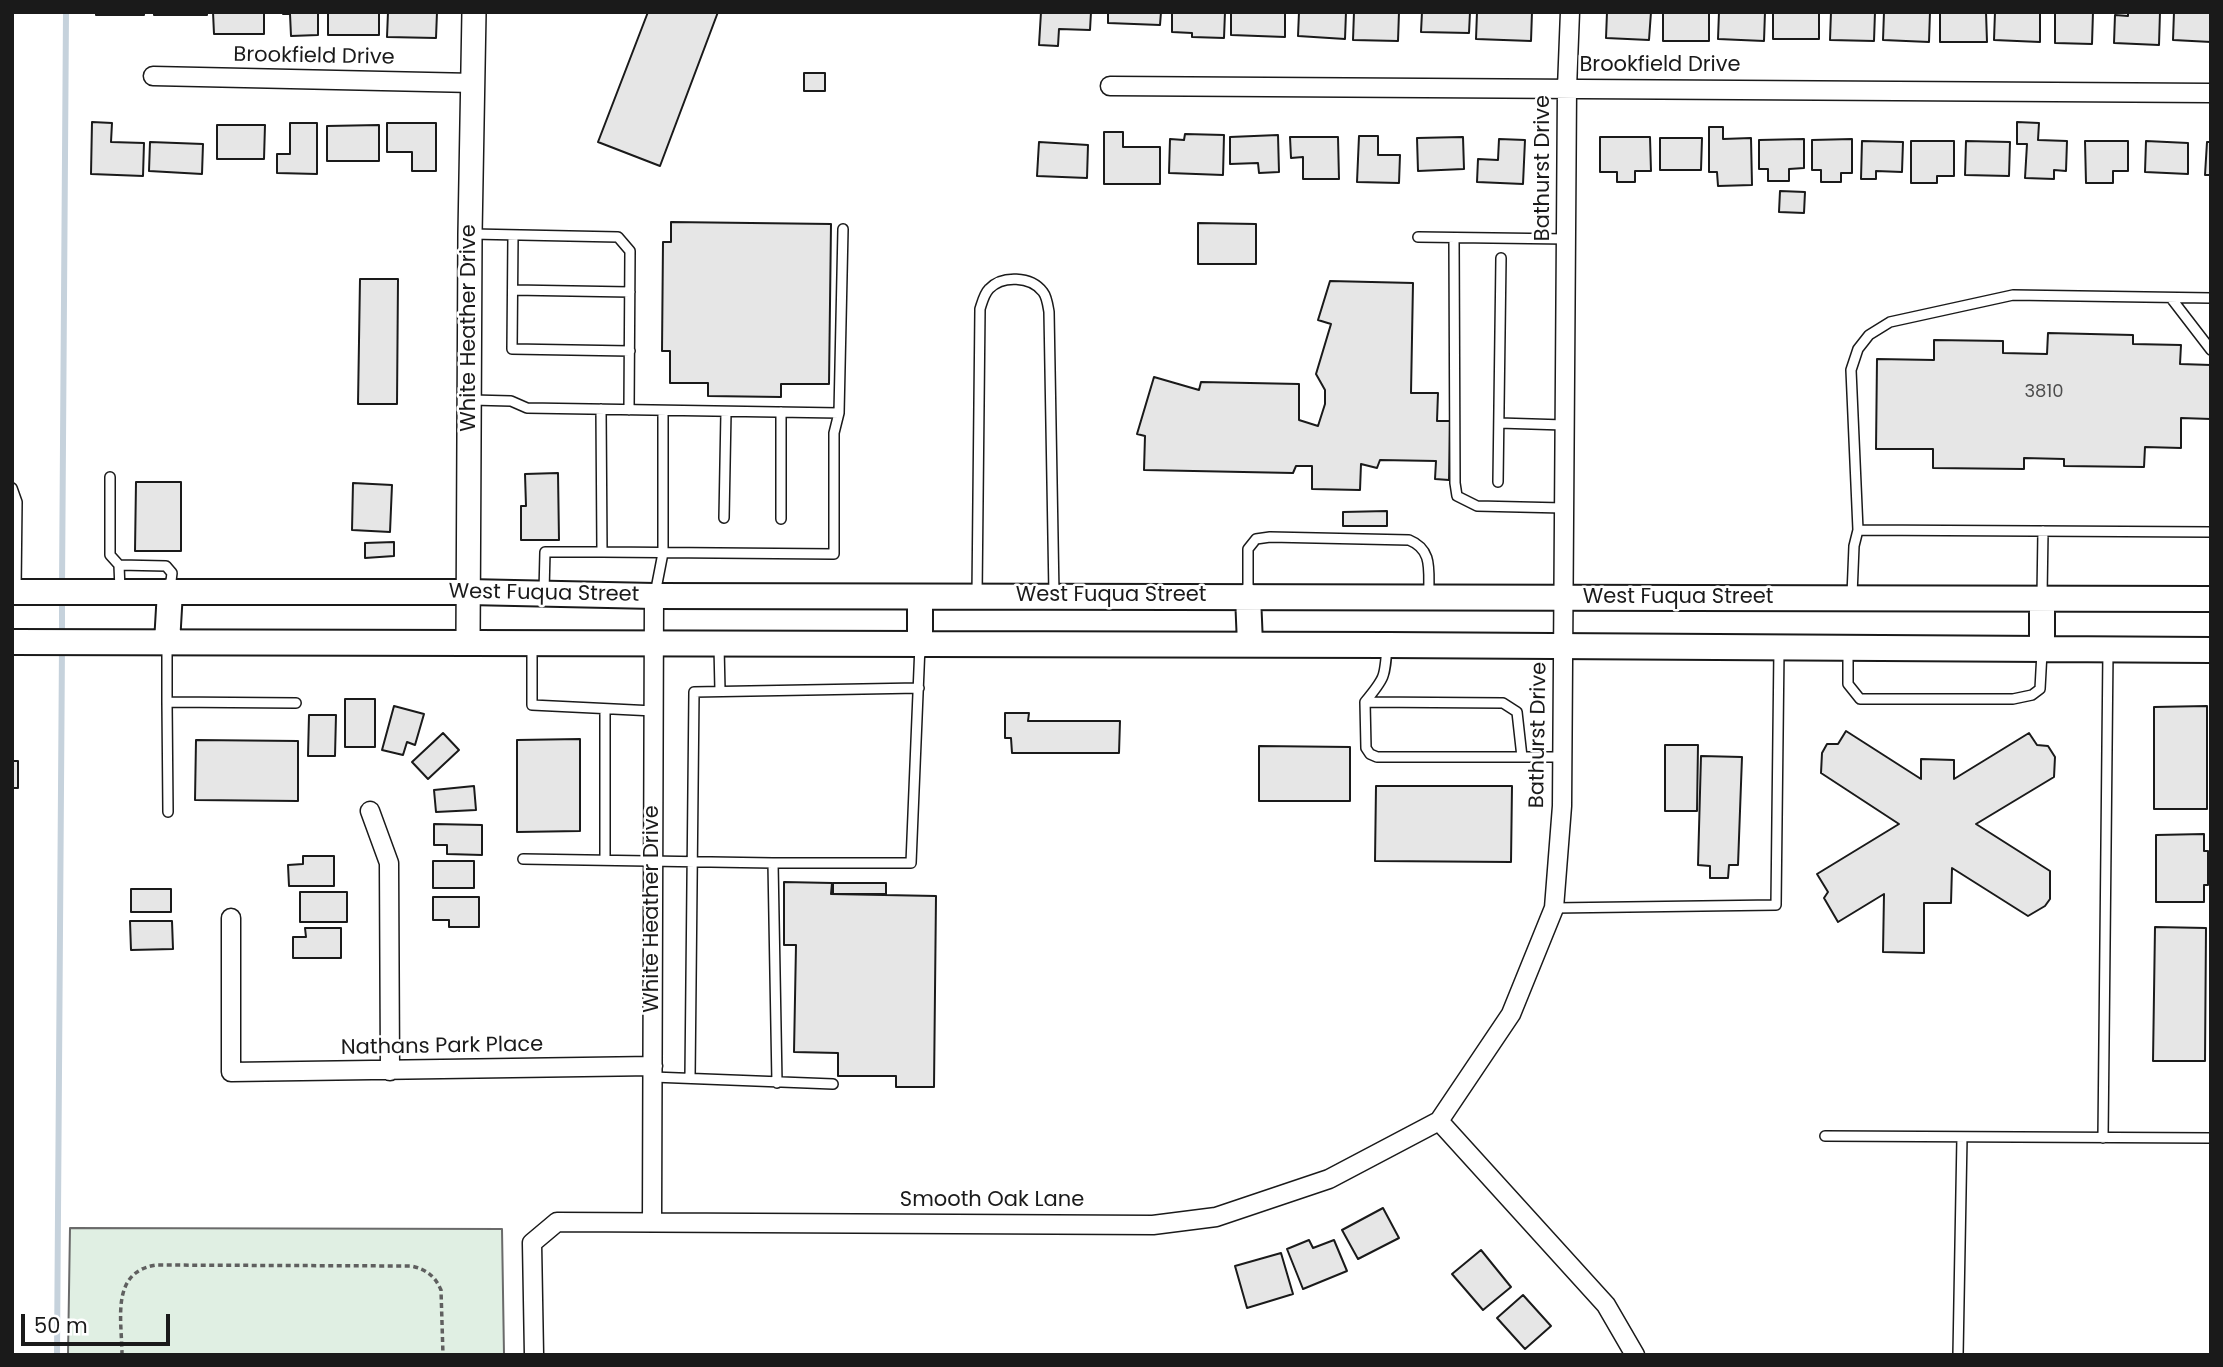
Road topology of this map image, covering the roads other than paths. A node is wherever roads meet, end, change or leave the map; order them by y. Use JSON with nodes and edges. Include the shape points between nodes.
{"nodes":[{"id":1,"x":474,"y":12,"type":"edge"},
{"id":2,"x":1570,"y":12,"type":"edge"},
{"id":3,"x":153,"y":76,"type":"dead end"},
{"id":4,"x":474,"y":83,"type":"junction"},
{"id":5,"x":1110,"y":86,"type":"dead end"},
{"id":6,"x":1567,"y":88,"type":"junction"},
{"id":7,"x":2211,"y":93,"type":"edge"},
{"id":8,"x":843,"y":229,"type":"dead end"},
{"id":9,"x":470,"y":234,"type":"junction"},
{"id":10,"x":513,"y":235,"type":"junction"},
{"id":11,"x":1418,"y":237,"type":"dead end"},
{"id":12,"x":1454,"y":239,"type":"junction"},
{"id":13,"x":1567,"y":239,"type":"junction"},
{"id":14,"x":1501,"y":258,"type":"dead end"},
{"id":15,"x":513,"y":290,"type":"junction"},
{"id":16,"x":630,"y":292,"type":"junction"},
{"id":17,"x":2171,"y":298,"type":"junction"},
{"id":18,"x":2211,"y":298,"type":"edge"},
{"id":19,"x":2211,"y":350,"type":"edge"},
{"id":20,"x":630,"y":351,"type":"junction"},
{"id":21,"x":470,"y":400,"type":"junction"},
{"id":22,"x":601,"y":409,"type":"junction"},
{"id":23,"x":629,"y":410,"type":"junction"},
{"id":24,"x":663,"y":411,"type":"junction"},
{"id":25,"x":726,"y":412,"type":"junction"},
{"id":26,"x":781,"y":412,"type":"junction"},
{"id":27,"x":839,"y":413,"type":"junction"},
{"id":28,"x":1499,"y":423,"type":"junction"},
{"id":29,"x":1564,"y":425,"type":"junction"},
{"id":30,"x":110,"y":477,"type":"dead end"},
{"id":31,"x":1498,"y":482,"type":"dead end"},
{"id":32,"x":12,"y":488,"type":"edge"},
{"id":33,"x":1563,"y":508,"type":"junction"},
{"id":34,"x":724,"y":518,"type":"dead end"},
{"id":35,"x":781,"y":519,"type":"dead end"},
{"id":36,"x":1858,"y":530,"type":"junction"},
{"id":37,"x":2043,"y":531,"type":"junction"},
{"id":38,"x":2211,"y":532,"type":"edge"},
{"id":39,"x":602,"y":552,"type":"junction"},
{"id":40,"x":663,"y":553,"type":"junction"},
{"id":41,"x":119,"y":565,"type":"junction"},
{"id":42,"x":120,"y":591,"type":"junction"},
{"id":43,"x":170,"y":591,"type":"junction"},
{"id":44,"x":21,"y":592,"type":"edge"},
{"id":45,"x":468,"y":592,"type":"junction"},
{"id":46,"x":544,"y":594,"type":"junction"},
{"id":47,"x":654,"y":596,"type":"junction"},
{"id":48,"x":1248,"y":596,"type":"junction"},
{"id":49,"x":919,"y":597,"type":"junction"},
{"id":50,"x":976,"y":597,"type":"junction"},
{"id":51,"x":1054,"y":597,"type":"junction"},
{"id":52,"x":1429,"y":597,"type":"junction"},
{"id":53,"x":1562,"y":597,"type":"junction"},
{"id":54,"x":1852,"y":599,"type":"junction"},
{"id":55,"x":2042,"y":599,"type":"junction"},
{"id":56,"x":2211,"y":599,"type":"edge"},
{"id":57,"x":21,"y":642,"type":"edge"},
{"id":58,"x":167,"y":643,"type":"junction"},
{"id":59,"x":468,"y":643,"type":"junction"},
{"id":60,"x":532,"y":644,"type":"junction"},
{"id":61,"x":654,"y":645,"type":"junction"},
{"id":62,"x":719,"y":645,"type":"junction"},
{"id":63,"x":920,"y":645,"type":"junction"},
{"id":64,"x":1250,"y":645,"type":"junction"},
{"id":65,"x":1387,"y":645,"type":"junction"},
{"id":66,"x":1564,"y":646,"type":"junction"},
{"id":67,"x":1779,"y":647,"type":"junction"},
{"id":68,"x":1848,"y":648,"type":"junction"},
{"id":69,"x":2042,"y":650,"type":"junction"},
{"id":70,"x":2108,"y":650,"type":"junction"},
{"id":71,"x":2211,"y":650,"type":"edge"},
{"id":72,"x":919,"y":688,"type":"junction"},
{"id":73,"x":720,"y":691,"type":"junction"},
{"id":74,"x":167,"y":702,"type":"junction"},
{"id":75,"x":1365,"y":702,"type":"junction"},
{"id":76,"x":296,"y":703,"type":"dead end"},
{"id":77,"x":605,"y":710,"type":"junction"},
{"id":78,"x":654,"y":711,"type":"junction"},
{"id":79,"x":1522,"y":757,"type":"junction"},
{"id":80,"x":1563,"y":757,"type":"junction"},
{"id":81,"x":370,"y":811,"type":"dead end"},
{"id":82,"x":168,"y":812,"type":"dead end"},
{"id":83,"x":523,"y":859,"type":"dead end"},
{"id":84,"x":605,"y":860,"type":"junction"},
{"id":85,"x":653,"y":860,"type":"junction"},
{"id":86,"x":692,"y":862,"type":"junction"},
{"id":87,"x":773,"y":863,"type":"junction"},
{"id":88,"x":1554,"y":908,"type":"junction"},
{"id":89,"x":231,"y":918,"type":"dead end"},
{"id":90,"x":390,"y":1071,"type":"junction"},
{"id":91,"x":653,"y":1071,"type":"junction"},
{"id":92,"x":690,"y":1078,"type":"junction"},
{"id":93,"x":777,"y":1083,"type":"junction"},
{"id":94,"x":833,"y":1084,"type":"dead end"},
{"id":95,"x":1439,"y":1121,"type":"junction"},
{"id":96,"x":1825,"y":1136,"type":"dead end"},
{"id":97,"x":1962,"y":1137,"type":"junction"},
{"id":98,"x":2103,"y":1138,"type":"junction"},
{"id":99,"x":2211,"y":1139,"type":"edge"},
{"id":100,"x":652,"y":1222,"type":"junction"},
{"id":101,"x":534,"y":1355,"type":"edge"},
{"id":102,"x":1635,"y":1355,"type":"edge"},
{"id":103,"x":1958,"y":1355,"type":"edge"}],
"edges":[{"from":1,"to":4,"type":"street","name":"White Heather Drive"},
{"from":2,"to":6,"type":"street","name":"Bathurst Drive"},
{"from":3,"to":4,"type":"street","name":"Brookfield Drive"},
{"from":4,"to":9,"type":"street","name":"White Heather Drive"},
{"from":5,"to":6,"type":"street","name":"Brookfield Drive"},
{"from":6,"to":7,"type":"street","name":"Brookfield Drive"},
{"from":6,"to":13,"type":"street","name":"Bathurst Drive"},
{"from":8,"to":27,"type":"lane"},
{"from":9,"to":10,"type":"lane"},
{"from":9,"to":21,"type":"street","name":"White Heather Drive"},
{"from":10,"to":15,"type":"lane"},
{"from":10,"to":16,"type":"lane","via":[[618,237],[630,251]]},
{"from":11,"to":12,"type":"lane"},
{"from":12,"to":13,"type":"lane"},
{"from":12,"to":33,"type":"lane","via":[[1457,495],[1477,506]]},
{"from":13,"to":29,"type":"street","name":"Bathurst Drive"},
{"from":14,"to":28,"type":"lane"},
{"from":15,"to":16,"type":"lane"},
{"from":15,"to":20,"type":"lane","via":[[512,349]]},
{"from":16,"to":20,"type":"lane"},
{"from":17,"to":18,"type":"lane"},
{"from":17,"to":19,"type":"lane"},
{"from":17,"to":36,"type":"lane","via":[[2013,295],[1890,322],[1869,335],[1857,349],[1851,370]]},
{"from":20,"to":23,"type":"lane"},
{"from":21,"to":22,"type":"lane","via":[[511,401],[527,408]]},
{"from":21,"to":45,"type":"street","name":"White Heather Drive"},
{"from":22,"to":23,"type":"lane"},
{"from":22,"to":39,"type":"lane"},
{"from":23,"to":24,"type":"lane"},
{"from":24,"to":25,"type":"lane"},
{"from":24,"to":40,"type":"lane"},
{"from":25,"to":26,"type":"lane"},
{"from":25,"to":34,"type":"lane"},
{"from":26,"to":27,"type":"lane"},
{"from":26,"to":35,"type":"lane"},
{"from":27,"to":40,"type":"lane","via":[[834,433],[834,554]]},
{"from":28,"to":29,"type":"lane"},
{"from":28,"to":31,"type":"lane"},
{"from":29,"to":33,"type":"street","name":"Bathurst Drive"},
{"from":30,"to":41,"type":"lane","via":[[110,555]]},
{"from":32,"to":44,"type":"lane","via":[[18,502]]},
{"from":33,"to":53,"type":"street","name":"Bathurst Drive"},
{"from":36,"to":37,"type":"lane"},
{"from":36,"to":54,"type":"lane"},
{"from":37,"to":38,"type":"lane"},
{"from":37,"to":55,"type":"lane"},
{"from":39,"to":40,"type":"lane"},
{"from":39,"to":46,"type":"lane","via":[[545,552]]},
{"from":40,"to":47,"type":"lane"},
{"from":41,"to":42,"type":"lane"},
{"from":41,"to":43,"type":"lane","via":[[166,566],[172,573]]},
{"from":42,"to":43,"type":"main road","name":"West Fuqua Street"},
{"from":42,"to":44,"type":"main road","name":"West Fuqua Street"},
{"from":43,"to":45,"type":"main road","name":"West Fuqua Street"},
{"from":43,"to":58,"type":"main road"},
{"from":45,"to":46,"type":"main road","name":"West Fuqua Street"},
{"from":45,"to":59,"type":"street","name":"White Heather Drive"},
{"from":46,"to":47,"type":"main road","name":"West Fuqua Street"},
{"from":47,"to":49,"type":"main road","name":"West Fuqua Street"},
{"from":47,"to":61,"type":"street","name":"White Heather Drive"},
{"from":48,"to":51,"type":"main road","name":"West Fuqua Street"},
{"from":48,"to":52,"type":"main road","name":"West Fuqua Street"},
{"from":48,"to":52,"type":"lane","via":[[1248,548],[1256,539],[1269,537],[1409,540],[1427,553]]},
{"from":48,"to":64,"type":"main road"},
{"from":49,"to":50,"type":"main road","name":"West Fuqua Street"},
{"from":49,"to":63,"type":"main road"},
{"from":50,"to":51,"type":"main road","name":"West Fuqua Street"},
{"from":50,"to":51,"type":"lane","via":[[980,309],[987,291],[999,282],[1015,280],[1031,281],[1045,293],[1049,312]]},
{"from":52,"to":53,"type":"main road","name":"West Fuqua Street"},
{"from":53,"to":54,"type":"main road","name":"West Fuqua Street"},
{"from":53,"to":66,"type":"street","name":"Bathurst Drive"},
{"from":54,"to":55,"type":"main road","name":"West Fuqua Street"},
{"from":55,"to":56,"type":"main road","name":"West Fuqua Street"},
{"from":55,"to":69,"type":"main road"},
{"from":57,"to":58,"type":"main road"},
{"from":58,"to":59,"type":"main road"},
{"from":58,"to":74,"type":"lane"},
{"from":59,"to":60,"type":"main road"},
{"from":60,"to":61,"type":"main road"},
{"from":60,"to":77,"type":"lane","via":[[532,705]]},
{"from":61,"to":62,"type":"main road"},
{"from":61,"to":78,"type":"street","name":"White Heather Drive"},
{"from":62,"to":63,"type":"main road"},
{"from":62,"to":73,"type":"lane"},
{"from":63,"to":64,"type":"main road"},
{"from":63,"to":72,"type":"lane"},
{"from":64,"to":65,"type":"main road"},
{"from":65,"to":66,"type":"main road"},
{"from":65,"to":75,"type":"lane","via":[[1385,674]]},
{"from":66,"to":67,"type":"main road"},
{"from":66,"to":80,"type":"street","name":"Bathurst Drive"},
{"from":67,"to":68,"type":"main road"},
{"from":67,"to":88,"type":"lane","via":[[1776,905]]},
{"from":68,"to":69,"type":"main road"},
{"from":68,"to":69,"type":"lane","via":[[1848,684],[1860,699],[2014,699],[2032,695],[2042,683]]},
{"from":69,"to":70,"type":"main road"},
{"from":70,"to":71,"type":"main road"},
{"from":70,"to":98,"type":"lane"},
{"from":72,"to":73,"type":"lane"},
{"from":72,"to":87,"type":"lane","via":[[911,863]]},
{"from":73,"to":86,"type":"lane","via":[[694,692]]},
{"from":74,"to":76,"type":"lane"},
{"from":74,"to":82,"type":"lane"},
{"from":75,"to":79,"type":"lane","via":[[1503,703],[1517,712]]},
{"from":75,"to":79,"type":"lane","via":[[1366,748],[1377,757]]},
{"from":77,"to":78,"type":"lane"},
{"from":77,"to":84,"type":"lane"},
{"from":78,"to":85,"type":"street","name":"White Heather Drive"},
{"from":79,"to":80,"type":"lane"},
{"from":80,"to":88,"type":"street","name":"Bathurst Drive"},
{"from":81,"to":90,"type":"street","via":[[389,863]]},
{"from":83,"to":84,"type":"lane"},
{"from":84,"to":85,"type":"lane"},
{"from":85,"to":86,"type":"lane"},
{"from":85,"to":91,"type":"street","name":"White Heather Drive"},
{"from":86,"to":87,"type":"lane"},
{"from":86,"to":92,"type":"lane"},
{"from":87,"to":93,"type":"lane"},
{"from":88,"to":95,"type":"street","name":"Bathurst Drive","via":[[1511,1014]]},
{"from":89,"to":90,"type":"street","name":"Nathans Park Place","via":[[232,1072]]},
{"from":90,"to":91,"type":"street","name":"Nathans Park Place"},
{"from":91,"to":92,"type":"lane"},
{"from":91,"to":100,"type":"street","name":"White Heather Drive"},
{"from":92,"to":93,"type":"lane"},
{"from":93,"to":94,"type":"lane"},
{"from":95,"to":100,"type":"street","name":"Smooth Oak Lane","via":[[1329,1179],[1216,1217],[1153,1225]]},
{"from":95,"to":102,"type":"street","via":[[1606,1305]]},
{"from":96,"to":97,"type":"lane"},
{"from":97,"to":98,"type":"lane"},
{"from":97,"to":103,"type":"lane"},
{"from":98,"to":99,"type":"lane"},
{"from":100,"to":101,"type":"street","name":"Smooth Oak Lane","via":[[557,1222],[532,1243]]}]}
